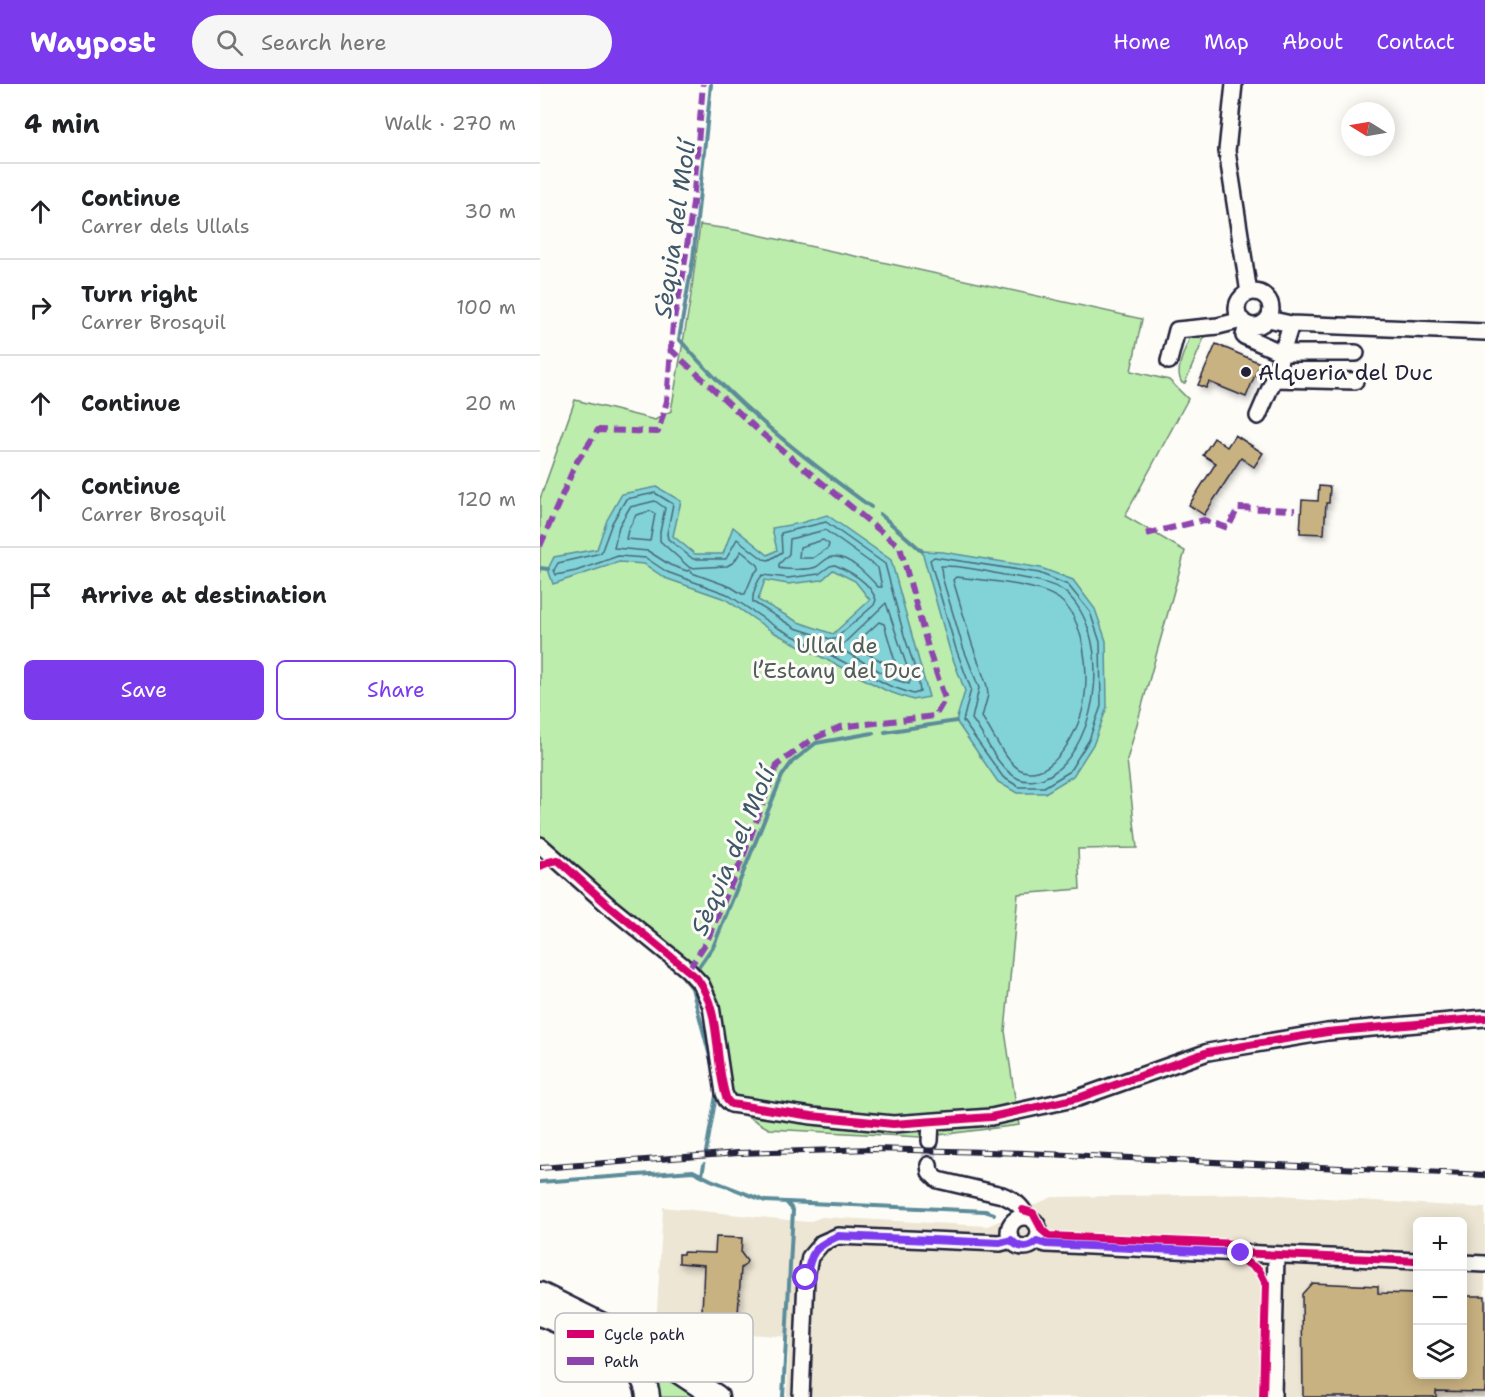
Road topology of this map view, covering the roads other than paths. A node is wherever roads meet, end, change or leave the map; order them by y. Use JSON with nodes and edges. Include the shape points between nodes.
{"nodes":[{"id":1,"x":1234,"y":84,"type":"edge"},
{"id":2,"x":1250,"y":292,"type":"junction"},
{"id":3,"x":1268,"y":319,"type":"junction"},
{"id":4,"x":1244,"y":322,"type":"junction"},
{"id":5,"x":1291,"y":324,"type":"junction"},
{"id":6,"x":1485,"y":332,"type":"edge"},
{"id":7,"x":1282,"y":352,"type":"junction"},
{"id":8,"x":1356,"y":354,"type":"dead end"},
{"id":9,"x":1169,"y":361,"type":"dead end"},
{"id":10,"x":1274,"y":379,"type":"junction"},
{"id":11,"x":1355,"y":381,"type":"dead end"},
{"id":12,"x":1258,"y":416,"type":"dead end"},
{"id":13,"x":540,"y":845,"type":"edge"},
{"id":14,"x":1485,"y":1018,"type":"edge"},
{"id":15,"x":931,"y":1122,"type":"junction"},
{"id":16,"x":930,"y":1141,"type":"tunnel mouth"},
{"id":17,"x":929,"y":1165,"type":"dead end"},
{"id":18,"x":1027,"y":1217,"type":"junction"},
{"id":19,"x":1011,"y":1240,"type":"junction"},
{"id":20,"x":1037,"y":1241,"type":"junction"},
{"id":21,"x":1276,"y":1255,"type":"junction"},
{"id":22,"x":1413,"y":1261,"type":"edge"},
{"id":23,"x":1467,"y":1263,"type":"edge"},
{"id":24,"x":1485,"y":1264,"type":"edge"},
{"id":25,"x":540,"y":1294,"type":"edge"},
{"id":26,"x":578,"y":1313,"type":"edge"},
{"id":27,"x":540,"y":1314,"type":"edge"},
{"id":28,"x":555,"y":1321,"type":"edge"},
{"id":29,"x":645,"y":1382,"type":"edge"},
{"id":30,"x":694,"y":1382,"type":"edge"},
{"id":31,"x":648,"y":1397,"type":"edge"},
{"id":32,"x":717,"y":1397,"type":"edge"},
{"id":33,"x":801,"y":1397,"type":"edge"},
{"id":34,"x":1273,"y":1397,"type":"edge"}],
"edges":[{"from":1,"to":2,"type":"street","via":[[1227,151]]},
{"from":2,"to":3,"type":"street","via":[[1260,292],[1268,299]]},
{"from":2,"to":4,"type":"street","via":[[1238,304]]},
{"from":3,"to":4,"type":"street","via":[[1259,325]]},
{"from":3,"to":5,"type":"street"},
{"from":4,"to":7,"type":"street","via":[[1244,336]]},
{"from":4,"to":9,"type":"street","via":[[1177,330]]},
{"from":5,"to":6,"type":"street"},
{"from":5,"to":7,"type":"street"},
{"from":7,"to":8,"type":"street"},
{"from":7,"to":10,"type":"street"},
{"from":10,"to":11,"type":"street"},
{"from":10,"to":12,"type":"street"},
{"from":13,"to":15,"type":"street","via":[[701,984],[711,1006],[724,1093],[731,1104],[876,1123]]},
{"from":14,"to":15,"type":"street","via":[[1327,1032],[1208,1052],[1078,1098],[991,1117]]},
{"from":15,"to":16,"type":"street"},
{"from":17,"to":18,"type":"street","via":[[938,1180],[1002,1195]]},
{"from":18,"to":19,"type":"street","via":[[1011,1225]]},
{"from":18,"to":20,"type":"street","via":[[1038,1227]]},
{"from":19,"to":20,"type":"street","via":[[1024,1247]]},
{"from":19,"to":33,"type":"street","via":[[1000,1243],[838,1236],[822,1244],[810,1257],[806,1278]]},
{"from":20,"to":21,"type":"street"},
{"from":21,"to":22,"type":"street"},
{"from":21,"to":34,"type":"street"},
{"from":23,"to":24,"type":"street"},
{"from":25,"to":26,"type":"highway"},
{"from":27,"to":28,"type":"highway"},
{"from":29,"to":31,"type":"highway"},
{"from":30,"to":32,"type":"highway"}]}
